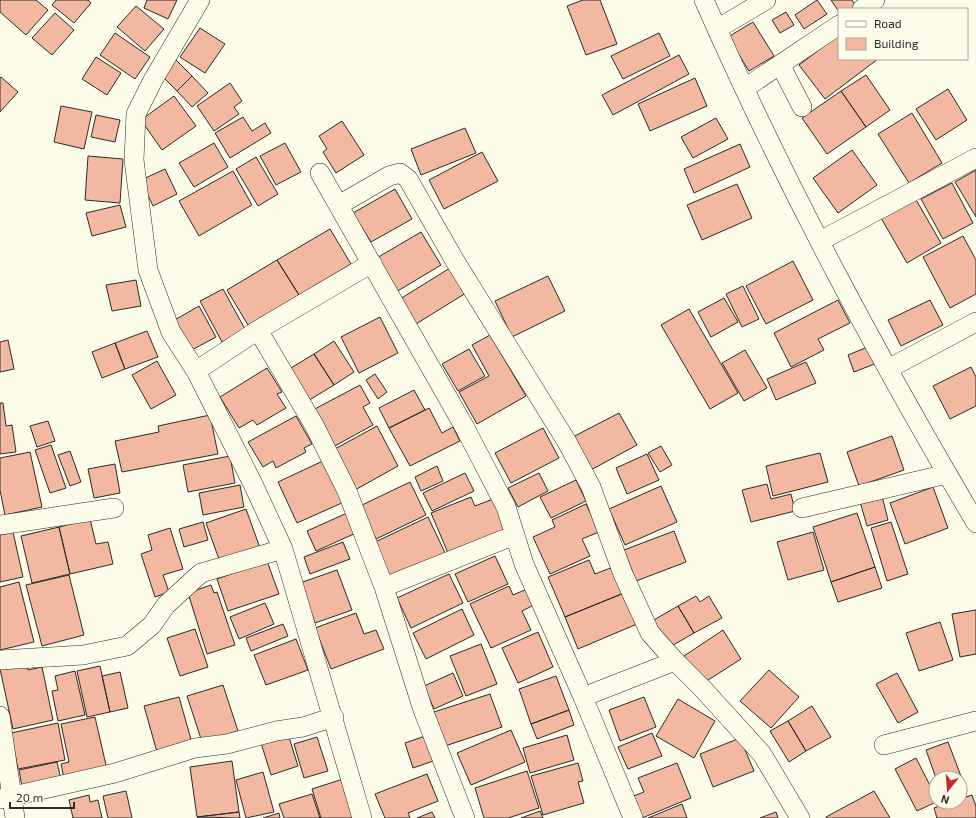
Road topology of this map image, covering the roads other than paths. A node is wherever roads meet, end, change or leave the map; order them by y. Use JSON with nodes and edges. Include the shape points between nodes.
{"nodes":[{"id":1,"x":200,"y":0,"type":"edge"},
{"id":2,"x":704,"y":0,"type":"edge"},
{"id":3,"x":766,"y":0,"type":"edge"},
{"id":4,"x":875,"y":0,"type":"edge"},
{"id":5,"x":863,"y":8,"type":"edge"},
{"id":6,"x":838,"y":26,"type":"edge"},
{"id":7,"x":717,"y":28,"type":"junction"},
{"id":8,"x":781,"y":66,"type":"junction"},
{"id":9,"x":745,"y":88,"type":"junction"},
{"id":10,"x":802,"y":107,"type":"dead end"},
{"id":11,"x":976,"y":158,"type":"edge"},
{"id":12,"x":320,"y":173,"type":"dead end"},
{"id":13,"x":339,"y":206,"type":"junction"},
{"id":14,"x":820,"y":241,"type":"junction"},
{"id":15,"x":372,"y":263,"type":"junction"},
{"id":16,"x":976,"y":322,"type":"edge"},
{"id":17,"x":258,"y":330,"type":"junction"},
{"id":18,"x":888,"y":369,"type":"junction"},
{"id":19,"x":196,"y":371,"type":"junction"},
{"id":20,"x":947,"y":474,"type":"junction"},
{"id":21,"x":114,"y":508,"type":"dead end"},
{"id":22,"x":802,"y":508,"type":"dead end"},
{"id":23,"x":976,"y":522,"type":"edge"},
{"id":24,"x":0,"y":525,"type":"edge"},
{"id":25,"x":515,"y":535,"type":"junction"},
{"id":26,"x":283,"y":549,"type":"junction"},
{"id":27,"x":384,"y":587,"type":"junction"},
{"id":28,"x":0,"y":660,"type":"edge"},
{"id":29,"x":675,"y":661,"type":"junction"},
{"id":30,"x":583,"y":697,"type":"junction"},
{"id":31,"x":0,"y":716,"type":"edge"},
{"id":32,"x":334,"y":717,"type":"junction"},
{"id":33,"x":976,"y":721,"type":"edge"},
{"id":34,"x":884,"y":745,"type":"dead end"},
{"id":35,"x":6,"y":798,"type":"edge"},
{"id":36,"x":15,"y":818,"type":"edge"},
{"id":37,"x":362,"y":818,"type":"edge"},
{"id":38,"x":465,"y":818,"type":"edge"},
{"id":39,"x":633,"y":818,"type":"edge"},
{"id":40,"x":800,"y":818,"type":"edge"}],
"edges":[{"from":1,"to":19,"type":"street","via":[[136,114],[134,160],[148,270],[171,332]]},
{"from":2,"to":7,"type":"street"},
{"from":3,"to":7,"type":"street"},
{"from":4,"to":5,"type":"street"},
{"from":6,"to":8,"type":"street"},
{"from":7,"to":9,"type":"street"},
{"from":8,"to":9,"type":"street"},
{"from":8,"to":10,"type":"street"},
{"from":9,"to":14,"type":"street"},
{"from":11,"to":14,"type":"street"},
{"from":12,"to":13,"type":"street"},
{"from":13,"to":15,"type":"street"},
{"from":13,"to":29,"type":"street","via":[[389,176],[400,174],[408,179],[570,449],[591,488],[623,574],[650,633]]},
{"from":14,"to":18,"type":"street"},
{"from":15,"to":17,"type":"street"},
{"from":15,"to":25,"type":"street","via":[[465,428],[506,507]]},
{"from":16,"to":18,"type":"street"},
{"from":17,"to":19,"type":"street"},
{"from":17,"to":27,"type":"street","via":[[314,425],[347,491]]},
{"from":18,"to":20,"type":"street"},
{"from":19,"to":26,"type":"street"},
{"from":20,"to":22,"type":"street"},
{"from":20,"to":23,"type":"street"},
{"from":21,"to":24,"type":"street"},
{"from":25,"to":27,"type":"street"},
{"from":25,"to":30,"type":"street","via":[[524,564]]},
{"from":26,"to":28,"type":"street","via":[[201,573],[166,605],[152,625],[127,646],[83,655]]},
{"from":26,"to":32,"type":"street"},
{"from":27,"to":38,"type":"street","via":[[423,710]]},
{"from":29,"to":30,"type":"street"},
{"from":29,"to":40,"type":"street","via":[[762,754]]},
{"from":30,"to":39,"type":"street"},
{"from":31,"to":35,"type":"street"},
{"from":32,"to":35,"type":"street","via":[[303,727],[227,744],[195,748],[115,774]]},
{"from":32,"to":37,"type":"street"},
{"from":33,"to":34,"type":"street"},
{"from":35,"to":36,"type":"street"}]}
